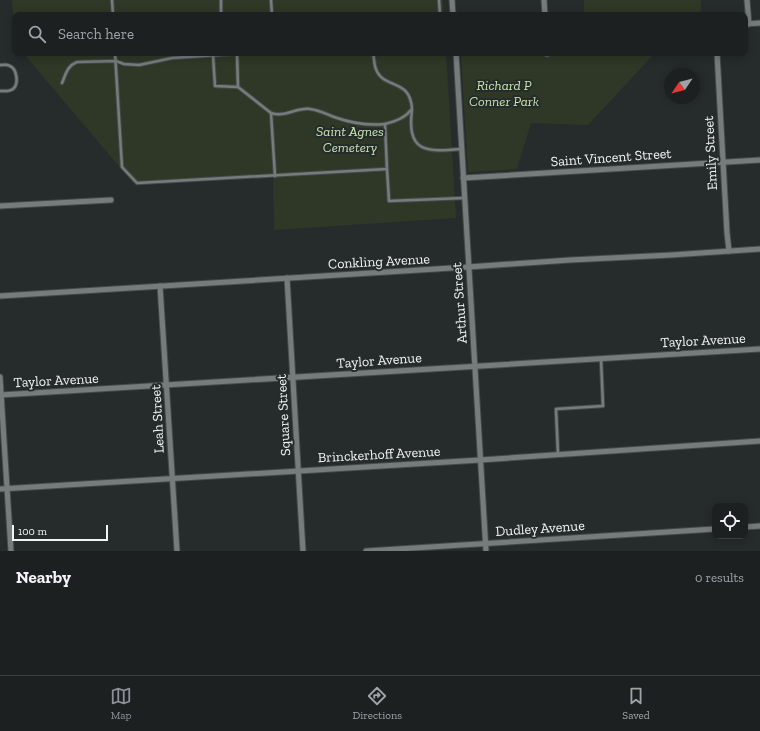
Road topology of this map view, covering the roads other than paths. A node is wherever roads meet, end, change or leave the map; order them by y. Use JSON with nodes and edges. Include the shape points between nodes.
{"nodes":[{"id":1,"x":112,"y":0,"type":"edge"},
{"id":2,"x":221,"y":0,"type":"edge"},
{"id":3,"x":271,"y":0,"type":"edge"},
{"id":4,"x":439,"y":0,"type":"edge"},
{"id":5,"x":452,"y":0,"type":"edge"},
{"id":6,"x":544,"y":0,"type":"edge"},
{"id":7,"x":747,"y":0,"type":"edge"},
{"id":8,"x":113,"y":12,"type":"edge"},
{"id":9,"x":222,"y":12,"type":"edge"},
{"id":10,"x":272,"y":12,"type":"edge"},
{"id":11,"x":440,"y":12,"type":"edge"},
{"id":12,"x":453,"y":12,"type":"edge"},
{"id":13,"x":545,"y":12,"type":"edge"},
{"id":14,"x":747,"y":12,"type":"edge"},
{"id":15,"x":760,"y":23,"type":"edge"},
{"id":16,"x":748,"y":24,"type":"edge"},
{"id":17,"x":115,"y":56,"type":"edge"},
{"id":18,"x":199,"y":56,"type":"edge"},
{"id":19,"x":213,"y":56,"type":"edge"},
{"id":20,"x":236,"y":56,"type":"edge"},
{"id":21,"x":373,"y":56,"type":"edge"},
{"id":22,"x":456,"y":56,"type":"edge"},
{"id":23,"x":717,"y":56,"type":"edge"},
{"id":24,"x":116,"y":61,"type":"junction"},
{"id":25,"x":0,"y":65,"type":"edge"},
{"id":26,"x":62,"y":83,"type":"dead end"},
{"id":27,"x":238,"y":87,"type":"junction"},
{"id":28,"x":0,"y":90,"type":"edge"},
{"id":29,"x":412,"y":109,"type":"junction"},
{"id":30,"x":271,"y":113,"type":"junction"},
{"id":31,"x":385,"y":124,"type":"junction"},
{"id":32,"x":461,"y":149,"type":"junction"},
{"id":33,"x":760,"y":160,"type":"edge"},
{"id":34,"x":722,"y":162,"type":"junction"},
{"id":35,"x":387,"y":169,"type":"junction"},
{"id":36,"x":275,"y":176,"type":"junction"},
{"id":37,"x":463,"y":178,"type":"junction"},
{"id":38,"x":464,"y":198,"type":"junction"},
{"id":39,"x":110,"y":200,"type":"dead end"},
{"id":40,"x":0,"y":206,"type":"edge"},
{"id":41,"x":760,"y":249,"type":"edge"},
{"id":42,"x":729,"y":251,"type":"junction"},
{"id":43,"x":468,"y":267,"type":"junction"},
{"id":44,"x":287,"y":278,"type":"junction"},
{"id":45,"x":160,"y":286,"type":"junction"},
{"id":46,"x":0,"y":296,"type":"edge"},
{"id":47,"x":760,"y":349,"type":"edge"},
{"id":48,"x":601,"y":359,"type":"junction"},
{"id":49,"x":475,"y":366,"type":"junction"},
{"id":50,"x":0,"y":377,"type":"edge"},
{"id":51,"x":294,"y":377,"type":"junction"},
{"id":52,"x":167,"y":385,"type":"junction"},
{"id":53,"x":1,"y":395,"type":"edge"},
{"id":54,"x":760,"y":441,"type":"edge"},
{"id":55,"x":558,"y":455,"type":"junction"},
{"id":56,"x":480,"y":460,"type":"junction"},
{"id":57,"x":298,"y":471,"type":"junction"},
{"id":58,"x":172,"y":478,"type":"junction"},
{"id":59,"x":7,"y":488,"type":"junction"},
{"id":60,"x":0,"y":489,"type":"edge"},
{"id":61,"x":760,"y":526,"type":"edge"},
{"id":62,"x":748,"y":527,"type":"edge"},
{"id":63,"x":712,"y":529,"type":"edge"},
{"id":64,"x":486,"y":544,"type":"junction"},
{"id":65,"x":11,"y":551,"type":"edge"},
{"id":66,"x":177,"y":551,"type":"edge"},
{"id":67,"x":303,"y":551,"type":"edge"},
{"id":68,"x":366,"y":551,"type":"edge"},
{"id":69,"x":486,"y":551,"type":"edge"}],
"edges":[{"from":1,"to":8,"type":"lane"},
{"from":2,"to":9,"type":"lane"},
{"from":3,"to":10,"type":"lane"},
{"from":4,"to":11,"type":"lane"},
{"from":5,"to":12,"type":"street"},
{"from":6,"to":13,"type":"street"},
{"from":7,"to":14,"type":"street"},
{"from":15,"to":16,"type":"street"},
{"from":17,"to":24,"type":"lane"},
{"from":18,"to":24,"type":"lane","via":[[172,58],[139,65]]},
{"from":19,"to":27,"type":"lane","via":[[215,86]]},
{"from":20,"to":27,"type":"lane"},
{"from":21,"to":29,"type":"lane","via":[[375,67],[386,81],[408,93]]},
{"from":22,"to":32,"type":"street","name":"Arthur Street"},
{"from":23,"to":34,"type":"street","name":"Emily Street"},
{"from":24,"to":26,"type":"lane","via":[[72,64],[67,69]]},
{"from":24,"to":36,"type":"lane","via":[[122,166],[136,183]]},
{"from":25,"to":28,"type":"lane","via":[[13,68],[17,82],[10,90]]},
{"from":27,"to":30,"type":"lane"},
{"from":29,"to":31,"type":"lane","via":[[402,118]]},
{"from":29,"to":32,"type":"lane","via":[[411,132],[423,149]]},
{"from":30,"to":31,"type":"lane","via":[[284,114],[309,109],[360,125]]},
{"from":30,"to":36,"type":"lane"},
{"from":31,"to":35,"type":"lane"},
{"from":32,"to":37,"type":"street","name":"Arthur Street"},
{"from":33,"to":34,"type":"street","name":"Saint Vincent Street"},
{"from":34,"to":37,"type":"street","name":"Saint Vincent Street"},
{"from":34,"to":42,"type":"street","name":"Emily Street"},
{"from":35,"to":36,"type":"lane"},
{"from":35,"to":38,"type":"lane","via":[[389,201]]},
{"from":37,"to":38,"type":"street","name":"Arthur Street"},
{"from":38,"to":43,"type":"street","name":"Arthur Street"},
{"from":39,"to":40,"type":"street"},
{"from":41,"to":42,"type":"street","name":"Conkling Avenue"},
{"from":42,"to":43,"type":"street","name":"Conkling Avenue"},
{"from":43,"to":44,"type":"street","name":"Conkling Avenue"},
{"from":43,"to":49,"type":"street","name":"Arthur Street"},
{"from":44,"to":45,"type":"street","name":"Conkling Avenue"},
{"from":44,"to":51,"type":"street","name":"Square Street"},
{"from":45,"to":46,"type":"street","name":"Conkling Avenue"},
{"from":45,"to":52,"type":"street","name":"Leah Street"},
{"from":47,"to":48,"type":"street","name":"Taylor Avenue"},
{"from":48,"to":49,"type":"street","name":"Taylor Avenue"},
{"from":48,"to":55,"type":"lane","via":[[603,406],[556,409]]},
{"from":49,"to":51,"type":"street","name":"Taylor Avenue"},
{"from":49,"to":56,"type":"street","name":"Arthur Street"},
{"from":50,"to":53,"type":"street"},
{"from":51,"to":52,"type":"street","name":"Taylor Avenue"},
{"from":51,"to":57,"type":"street","name":"Square Street"},
{"from":52,"to":53,"type":"street","name":"Taylor Avenue"},
{"from":52,"to":58,"type":"street","name":"Leah Street"},
{"from":53,"to":59,"type":"street"},
{"from":54,"to":55,"type":"street","name":"Brinckerhoff Avenue"},
{"from":55,"to":56,"type":"street","name":"Brinckerhoff Avenue"},
{"from":56,"to":57,"type":"street","name":"Brinckerhoff Avenue"},
{"from":56,"to":64,"type":"street","name":"Arthur Street"},
{"from":57,"to":58,"type":"street","name":"Brinckerhoff Avenue"},
{"from":57,"to":67,"type":"street","name":"Square Street"},
{"from":58,"to":59,"type":"street","name":"Brinckerhoff Avenue"},
{"from":58,"to":66,"type":"street","name":"Leah Street"},
{"from":59,"to":60,"type":"street","name":"Brinckerhoff Avenue"},
{"from":59,"to":65,"type":"street"},
{"from":61,"to":62,"type":"street"},
{"from":63,"to":64,"type":"street","name":"Dudley Avenue"},
{"from":64,"to":68,"type":"street","name":"Dudley Avenue"},
{"from":64,"to":69,"type":"street","name":"Arthur Street"}]}
